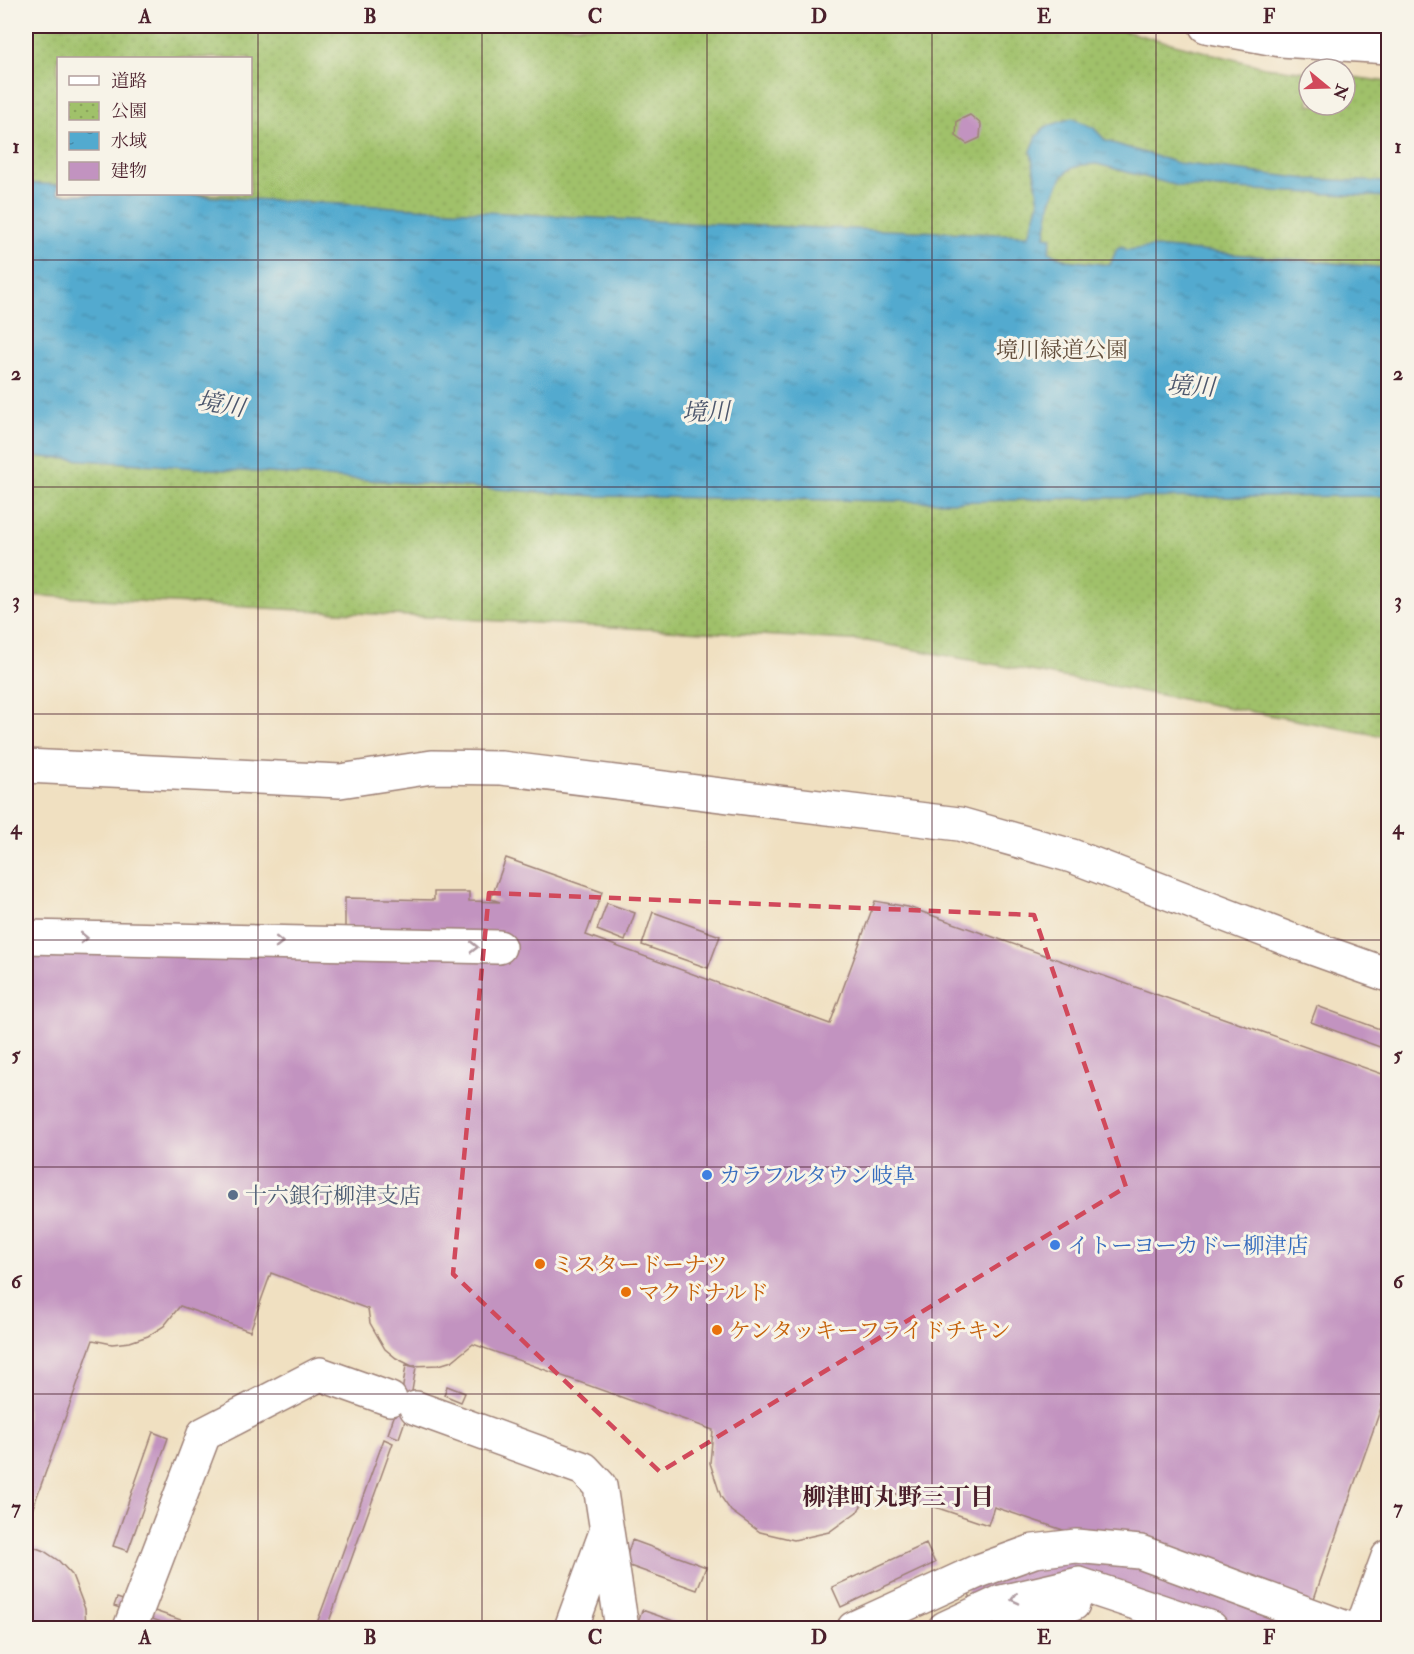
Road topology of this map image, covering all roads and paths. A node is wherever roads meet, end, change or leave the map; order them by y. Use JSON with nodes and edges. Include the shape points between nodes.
{"nodes":[{"id":1,"x":1206,"y":26,"type":"edge"},
{"id":2,"x":1389,"y":47,"type":"edge"},
{"id":3,"x":26,"y":766,"type":"edge"},
{"id":4,"x":26,"y":937,"type":"edge"},
{"id":5,"x":499,"y":947,"type":"dead end"},
{"id":6,"x":1389,"y":975,"type":"edge"},
{"id":7,"x":606,"y":1533,"type":"junction"},
{"id":8,"x":1389,"y":1557,"type":"edge"},
{"id":9,"x":1283,"y":1621,"type":"edge"},
{"id":10,"x":130,"y":1629,"type":"edge"},
{"id":11,"x":571,"y":1629,"type":"edge"},
{"id":12,"x":621,"y":1629,"type":"edge"},
{"id":13,"x":855,"y":1629,"type":"edge"},
{"id":14,"x":900,"y":1629,"type":"edge"},
{"id":15,"x":945,"y":1629,"type":"edge"},
{"id":16,"x":1010,"y":1629,"type":"edge"},
{"id":17,"x":1161,"y":1629,"type":"edge"},
{"id":18,"x":1211,"y":1629,"type":"edge"},
{"id":19,"x":1346,"y":1629,"type":"edge"},
{"id":20,"x":1362,"y":1629,"type":"edge"}],
"edges":[{"from":1,"to":2,"type":"street","via":[[1281,40]]},
{"from":3,"to":6,"type":"street","via":[[340,782],[432,767],[501,768],[959,824],[1072,855]]},
{"from":4,"to":5,"type":"street","one_way":true},
{"from":7,"to":10,"type":"street","via":[[600,1486],[584,1469],[320,1374],[204,1434]]},
{"from":7,"to":11,"type":"street"},
{"from":7,"to":12,"type":"street"},
{"from":8,"to":20,"type":"street"},
{"from":9,"to":14,"type":"street","via":[[1221,1605],[1137,1573],[1054,1551]]},
{"from":13,"to":19,"type":"street","via":[[976,1572],[1034,1551],[1076,1546],[1140,1552]]},
{"from":18,"to":15,"type":"street","one_way":true,"via":[[1079,1584],[1002,1602]]},
{"from":16,"to":17,"type":"street","via":[[1061,1605],[1091,1603]]}]}
